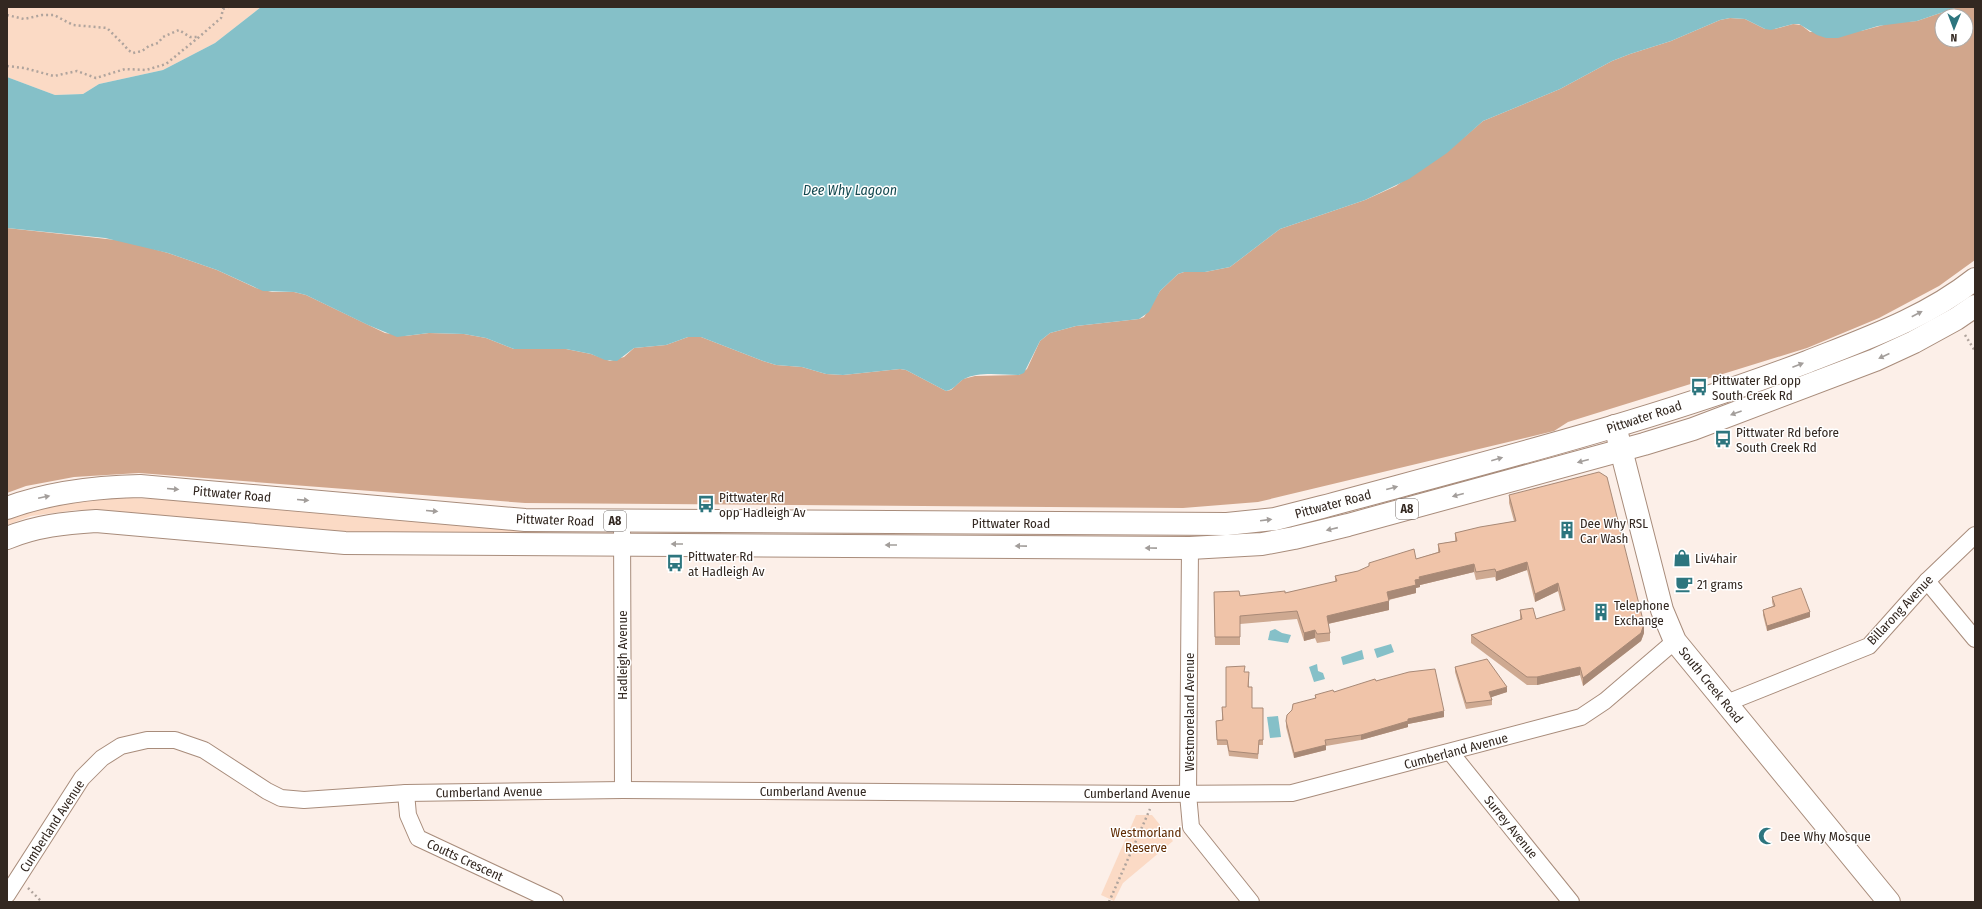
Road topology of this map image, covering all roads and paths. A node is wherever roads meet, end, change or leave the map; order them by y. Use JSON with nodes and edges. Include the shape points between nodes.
{"nodes":[{"id":1,"x":228,"y":7,"type":"edge"},
{"id":2,"x":7,"y":16,"type":"edge"},
{"id":3,"x":200,"y":37,"type":"junction"},
{"id":4,"x":7,"y":66,"type":"edge"},
{"id":5,"x":1975,"y":279,"type":"edge"},
{"id":6,"x":1975,"y":306,"type":"edge"},
{"id":7,"x":1615,"y":426,"type":"junction"},
{"id":8,"x":1621,"y":451,"type":"junction"},
{"id":9,"x":7,"y":508,"type":"edge"},
{"id":10,"x":622,"y":521,"type":"junction"},
{"id":11,"x":1975,"y":534,"type":"edge"},
{"id":12,"x":7,"y":538,"type":"edge"},
{"id":13,"x":622,"y":544,"type":"junction"},
{"id":14,"x":1190,"y":548,"type":"junction"},
{"id":15,"x":1927,"y":580,"type":"junction"},
{"id":16,"x":1975,"y":639,"type":"edge"},
{"id":17,"x":1675,"y":641,"type":"junction"},
{"id":18,"x":1724,"y":704,"type":"junction"},
{"id":19,"x":1451,"y":753,"type":"junction"},
{"id":20,"x":623,"y":790,"type":"junction"},
{"id":21,"x":406,"y":793,"type":"junction"},
{"id":22,"x":1157,"y":794,"type":"junction"},
{"id":23,"x":1188,"y":794,"type":"junction"},
{"id":24,"x":7,"y":895,"type":"edge"},
{"id":25,"x":555,"y":902,"type":"edge"},
{"id":26,"x":1109,"y":902,"type":"edge"},
{"id":27,"x":1251,"y":902,"type":"edge"},
{"id":28,"x":1571,"y":902,"type":"edge"},
{"id":29,"x":1889,"y":902,"type":"edge"}],
"edges":[{"from":1,"to":3,"type":"path","via":[[223,10],[221,18]]},
{"from":2,"to":3,"type":"path","via":[[24,19],[54,15],[73,25],[107,28],[133,53],[142,52],[158,43],[163,36],[179,30],[190,37]]},
{"from":3,"to":4,"type":"path","via":[[166,64],[146,70],[125,70],[96,78],[77,71],[54,76]]},
{"from":7,"to":5,"type":"main road","name":"Pittwater Road","number":"A8","one_way":true,"via":[[1768,377],[1886,331],[1944,300]]},
{"from":6,"to":8,"type":"main road","name":"Pittwater Road","number":"A8","one_way":true,"via":[[1928,334],[1875,360],[1693,429]]},
{"from":7,"to":8,"type":"main road","name":"South Creek Road"},
{"from":10,"to":7,"type":"main road","name":"Pittwater Road","number":"A8","one_way":true,"via":[[1227,524],[1276,518],[1322,508]]},
{"from":8,"to":14,"type":"main road","name":"Pittwater Road","number":"A8","one_way":true,"via":[[1294,538],[1262,544]]},
{"from":8,"to":17,"type":"main road","name":"South Creek Road","via":[[1662,610]]},
{"from":9,"to":10,"type":"main road","name":"Pittwater Road","number":"A8","one_way":true,"via":[[76,490],[140,486],[526,520]]},
{"from":10,"to":13,"type":"street","name":"Hadleigh Avenue"},
{"from":11,"to":15,"type":"street","name":"Billarong Avenue"},
{"from":12,"to":13,"type":"main road","name":"Pittwater Road","number":"A8","via":[[56,524],[96,521],[345,542]]},
{"from":14,"to":13,"type":"main road","name":"Pittwater Road","number":"A8","one_way":true},
{"from":13,"to":20,"type":"street","name":"Hadleigh Avenue"},
{"from":14,"to":23,"type":"street","name":"Westmoreland Avenue"},
{"from":15,"to":16,"type":"street"},
{"from":15,"to":18,"type":"street","name":"Billarong Avenue","via":[[1869,646]]},
{"from":17,"to":18,"type":"main road","name":"South Creek Road"},
{"from":17,"to":19,"type":"street","name":"Cumberland Avenue","via":[[1606,701],[1581,717]]},
{"from":18,"to":29,"type":"main road","name":"South Creek Road"},
{"from":19,"to":23,"type":"street","name":"Cumberland Avenue","via":[[1292,793]]},
{"from":19,"to":28,"type":"street","name":"Surrey Avenue"},
{"from":20,"to":21,"type":"street","name":"Cumberland Avenue"},
{"from":20,"to":22,"type":"street","name":"Cumberland Avenue"},
{"from":21,"to":24,"type":"street","name":"Cumberland Avenue","via":[[304,800],[281,798],[204,750],[175,740],[147,740],[121,746],[102,758],[82,778]]},
{"from":21,"to":25,"type":"street","name":"Coutts Crescent","via":[[408,815],[418,838]]},
{"from":22,"to":23,"type":"street","name":"Cumberland Avenue"},
{"from":22,"to":26,"type":"path"},
{"from":23,"to":27,"type":"street","name":"Westmoreland Avenue","via":[[1191,827]]}]}
